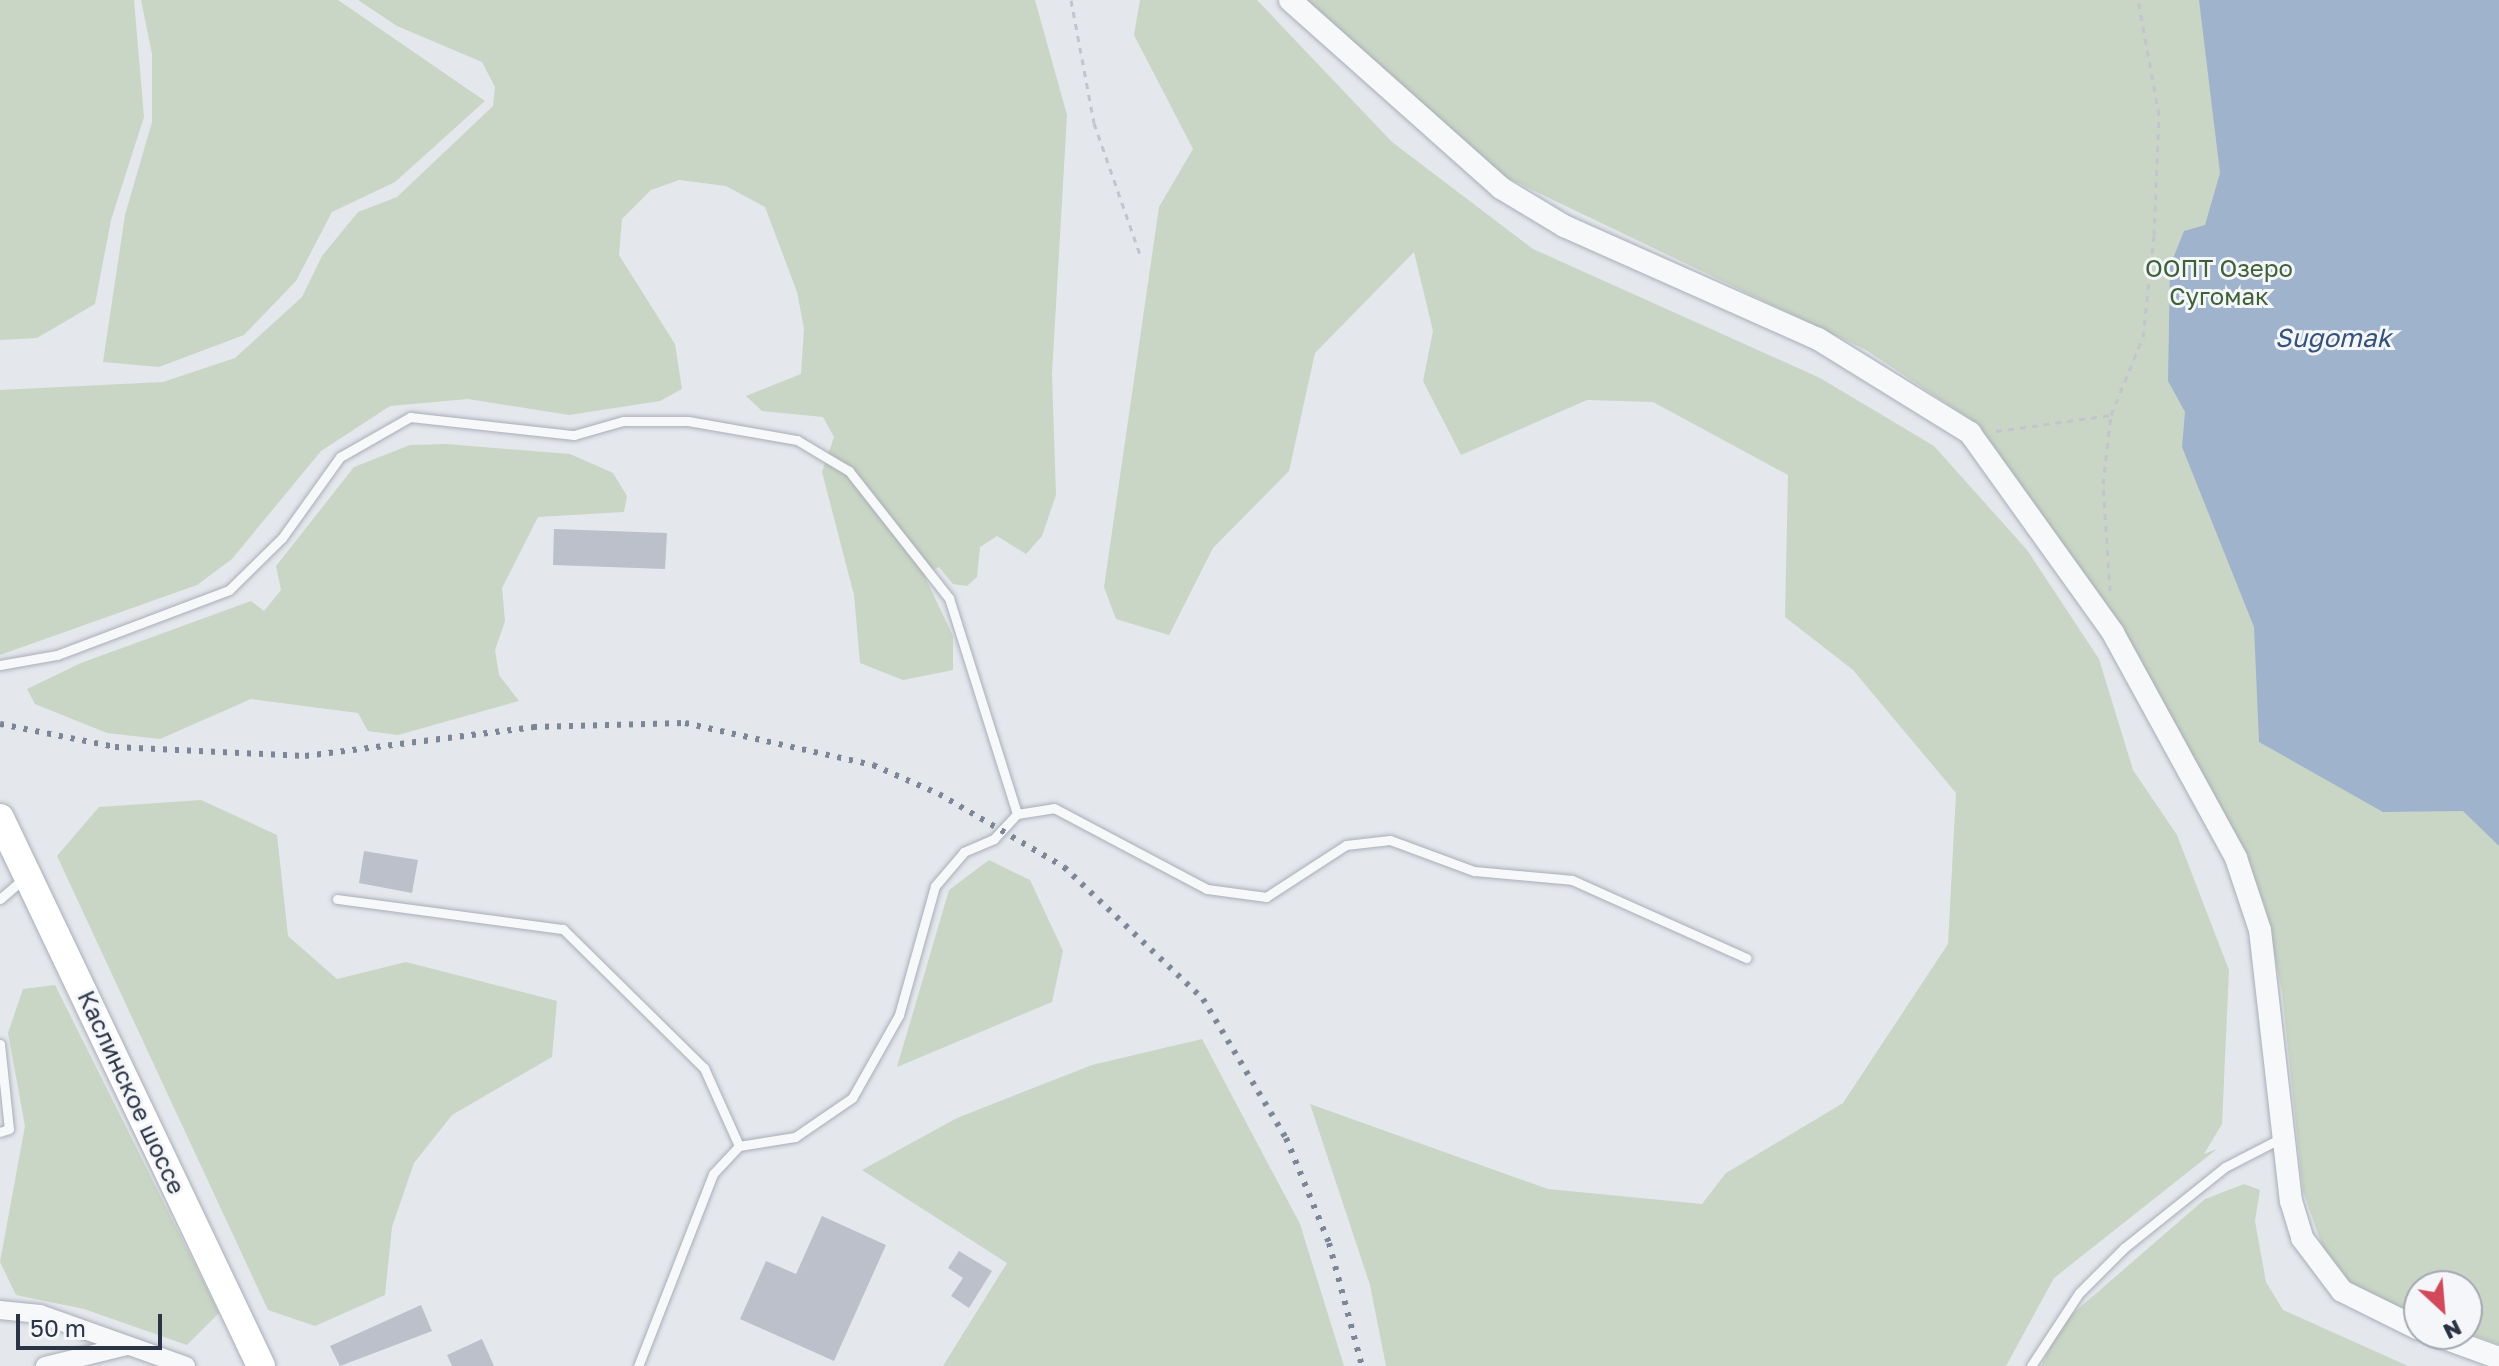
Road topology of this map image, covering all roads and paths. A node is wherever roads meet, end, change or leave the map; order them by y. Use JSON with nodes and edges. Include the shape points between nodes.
{"nodes":[{"id":1,"x":1071,"y":0,"type":"edge"},
{"id":2,"x":1290,"y":0,"type":"edge"},
{"id":3,"x":2138,"y":0,"type":"edge"},
{"id":4,"x":1141,"y":257,"type":"dead end"},
{"id":5,"x":2111,"y":415,"type":"junction"},
{"id":6,"x":1970,"y":433,"type":"junction"},
{"id":7,"x":2113,"y":633,"type":"junction"},
{"id":8,"x":0,"y":665,"type":"edge"},
{"id":9,"x":1017,"y":814,"type":"junction"},
{"id":10,"x":0,"y":818,"type":"edge"},
{"id":11,"x":26,"y":875,"type":"junction"},
{"id":12,"x":0,"y":899,"type":"edge"},
{"id":13,"x":337,"y":899,"type":"dead end"},
{"id":14,"x":1746,"y":958,"type":"dead end"},
{"id":15,"x":0,"y":1044,"type":"edge"},
{"id":16,"x":0,"y":1132,"type":"edge"},
{"id":17,"x":2283,"y":1137,"type":"junction"},
{"id":18,"x":739,"y":1146,"type":"junction"},
{"id":19,"x":0,"y":1310,"type":"edge"},
{"id":20,"x":2403,"y":1323,"type":"edge"},
{"id":21,"x":130,"y":1346,"type":"junction"},
{"id":22,"x":2477,"y":1350,"type":"edge"},
{"id":23,"x":2499,"y":1358,"type":"edge"},
{"id":24,"x":45,"y":1366,"type":"edge"},
{"id":25,"x":186,"y":1366,"type":"edge"},
{"id":26,"x":261,"y":1366,"type":"edge"},
{"id":27,"x":638,"y":1366,"type":"edge"},
{"id":28,"x":2031,"y":1366,"type":"edge"}],
"edges":[{"from":1,"to":4,"type":"path","via":[[1094,123]]},
{"from":2,"to":6,"type":"street","via":[[1501,188],[1564,226],[1818,339]]},
{"from":3,"to":5,"type":"path","via":[[2159,115],[2154,235],[2143,337]]},
{"from":5,"to":6,"type":"path"},
{"from":5,"to":7,"type":"path","via":[[2103,484]]},
{"from":6,"to":7,"type":"street"},
{"from":7,"to":17,"type":"street","via":[[2236,858],[2260,930]]},
{"from":8,"to":9,"type":"lane","via":[[57,655],[229,590],[282,538],[340,457],[410,417],[574,435],[623,421],[688,421],[797,440],[849,471],[894,521],[949,598]]},
{"from":9,"to":14,"type":"lane","via":[[1054,808],[1207,889],[1266,897],[1346,845],[1390,840],[1474,871],[1572,880]]},
{"from":9,"to":18,"type":"lane","via":[[994,839],[964,852],[935,886],[899,1015],[852,1098],[795,1137]]},
{"from":10,"to":11,"type":"main road","name":"Каслинское шоссе"},
{"from":11,"to":12,"type":"lane"},
{"from":11,"to":26,"type":"main road","name":"Каслинское шоссе"},
{"from":13,"to":18,"type":"lane","via":[[563,929],[704,1068]]},
{"from":15,"to":16,"type":"lane","via":[[9,1129]]},
{"from":17,"to":20,"type":"street","via":[[2291,1201],[2323,1272],[2375,1313]]},
{"from":17,"to":28,"type":"lane","via":[[2225,1167],[2124,1248],[2079,1293]]},
{"from":18,"to":27,"type":"lane","via":[[713,1174]]},
{"from":19,"to":21,"type":"street","via":[[40,1314]]},
{"from":21,"to":24,"type":"street"},
{"from":21,"to":25,"type":"street"},
{"from":22,"to":23,"type":"street"}]}
